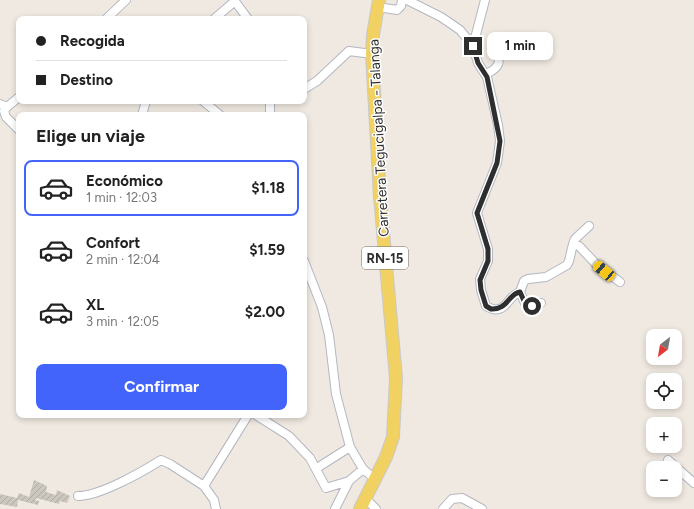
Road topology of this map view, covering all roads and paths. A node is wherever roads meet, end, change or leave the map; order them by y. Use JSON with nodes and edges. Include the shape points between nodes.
{"nodes":[{"id":1,"x":126,"y":0,"type":"edge"},
{"id":2,"x":234,"y":0,"type":"edge"},
{"id":3,"x":402,"y":0,"type":"edge"},
{"id":4,"x":407,"y":0,"type":"edge"},
{"id":5,"x":486,"y":0,"type":"edge"},
{"id":6,"x":379,"y":4,"type":"edge"},
{"id":7,"x":109,"y":16,"type":"edge"},
{"id":8,"x":217,"y":16,"type":"edge"},
{"id":9,"x":246,"y":16,"type":"edge"},
{"id":10,"x":473,"y":46,"type":"junction"},
{"id":11,"x":525,"y":50,"type":"dead end"},
{"id":12,"x":372,"y":54,"type":"junction"},
{"id":13,"x":486,"y":74,"type":"junction"},
{"id":14,"x":307,"y":87,"type":"edge"},
{"id":15,"x":16,"y":99,"type":"edge"},
{"id":16,"x":207,"y":104,"type":"edge"},
{"id":17,"x":4,"y":105,"type":"edge"},
{"id":18,"x":216,"y":112,"type":"edge"},
{"id":19,"x":3,"y":119,"type":"edge"},
{"id":20,"x":16,"y":128,"type":"edge"},
{"id":21,"x":589,"y":226,"type":"dead end"},
{"id":22,"x":573,"y":244,"type":"junction"},
{"id":23,"x":307,"y":269,"type":"edge"},
{"id":24,"x":620,"y":282,"type":"dead end"},
{"id":25,"x":520,"y":292,"type":"junction"},
{"id":26,"x":541,"y":303,"type":"dead end"},
{"id":27,"x":246,"y":418,"type":"edge"},
{"id":28,"x":261,"y":418,"type":"edge"},
{"id":29,"x":350,"y":446,"type":"junction"},
{"id":30,"x":668,"y":460,"type":"dead end"},
{"id":31,"x":317,"y":468,"type":"junction"},
{"id":32,"x":363,"y":469,"type":"junction"},
{"id":33,"x":375,"y":479,"type":"junction"},
{"id":34,"x":349,"y":481,"type":"junction"},
{"id":35,"x":694,"y":483,"type":"edge"},
{"id":36,"x":204,"y":486,"type":"junction"},
{"id":37,"x":78,"y":496,"type":"dead end"},
{"id":38,"x":363,"y":504,"type":"edge"},
{"id":39,"x":216,"y":509,"type":"edge"},
{"id":40,"x":335,"y":509,"type":"edge"},
{"id":41,"x":376,"y":509,"type":"edge"},
{"id":42,"x":443,"y":509,"type":"edge"},
{"id":43,"x":482,"y":509,"type":"edge"}],
"edges":[{"from":1,"to":7,"type":"street"},
{"from":2,"to":8,"type":"street"},
{"from":2,"to":9,"type":"street"},
{"from":3,"to":6,"type":"street","via":[[397,10]]},
{"from":4,"to":10,"type":"street","via":[[450,22]]},
{"from":5,"to":10,"type":"street"},
{"from":6,"to":12,"type":"main road","name":"Carretera Tegucigalpa - Talanga","number":"RN-15","via":[[372,35]]},
{"from":10,"to":13,"type":"street","via":[[478,63]]},
{"from":11,"to":13,"type":"street","via":[[506,41],[502,42],[499,45],[496,70]]},
{"from":12,"to":14,"type":"street","via":[[349,51]]},
{"from":12,"to":33,"type":"main road","name":"Carretera Tegucigalpa - Talanga","number":"RN-15","via":[[380,197],[396,378],[393,436]]},
{"from":13,"to":25,"type":"street","via":[[500,141],[497,163],[477,213],[488,249],[488,261],[480,280],[481,290],[486,306],[496,309]]},
{"from":15,"to":17,"type":"street"},
{"from":16,"to":18,"type":"street"},
{"from":17,"to":19,"type":"street"},
{"from":19,"to":20,"type":"street"},
{"from":21,"to":22,"type":"street","via":[[575,238]]},
{"from":22,"to":24,"type":"street","via":[[579,246],[597,265]]},
{"from":22,"to":25,"type":"street","via":[[567,264],[546,276],[524,281]]},
{"from":23,"to":29,"type":"street","via":[[328,328],[336,394]]},
{"from":25,"to":26,"type":"street","via":[[529,306]]},
{"from":27,"to":36,"type":"street"},
{"from":28,"to":31,"type":"street","via":[[289,436]]},
{"from":29,"to":31,"type":"street"},
{"from":29,"to":32,"type":"street"},
{"from":30,"to":35,"type":"street"},
{"from":31,"to":34,"type":"street","via":[[326,488]]},
{"from":32,"to":33,"type":"street"},
{"from":32,"to":34,"type":"street"},
{"from":33,"to":38,"type":"main road","name":"Carretera Tegucigalpa - Talanga","number":"RN-15"},
{"from":34,"to":40,"type":"street"},
{"from":36,"to":37,"type":"street","via":[[161,460],[89,496]]},
{"from":36,"to":39,"type":"street","via":[[214,500]]},
{"from":38,"to":41,"type":"street"},
{"from":42,"to":43,"type":"street","via":[[452,499],[462,498]]}]}
